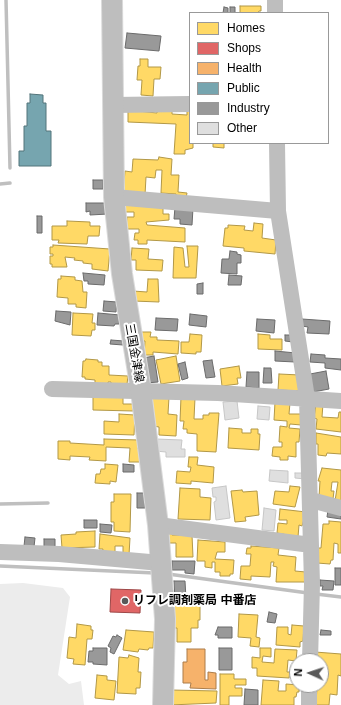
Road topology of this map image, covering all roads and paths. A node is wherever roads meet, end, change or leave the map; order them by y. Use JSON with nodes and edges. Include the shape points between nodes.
{"nodes":[{"id":1,"x":112,"y":0,"type":"edge"},
{"id":2,"x":275,"y":0,"type":"edge"},
{"id":3,"x":275,"y":12,"type":"edge"},
{"id":4,"x":189,"y":104,"type":"edge"},
{"id":5,"x":113,"y":105,"type":"junction"},
{"id":6,"x":277,"y":144,"type":"edge"},
{"id":7,"x":114,"y":197,"type":"junction"},
{"id":8,"x":278,"y":211,"type":"junction"},
{"id":9,"x":52,"y":389,"type":"dead end"},
{"id":10,"x":141,"y":390,"type":"junction"},
{"id":11,"x":308,"y":398,"type":"junction"},
{"id":12,"x":341,"y":401,"type":"edge"},
{"id":13,"x":311,"y":500,"type":"junction"},
{"id":14,"x":341,"y":508,"type":"edge"},
{"id":15,"x":158,"y":525,"type":"junction"},
{"id":16,"x":311,"y":545,"type":"junction"},
{"id":17,"x":0,"y":552,"type":"edge"},
{"id":18,"x":161,"y":570,"type":"junction"},
{"id":19,"x":310,"y":653,"type":"edge"},
{"id":20,"x":310,"y":693,"type":"edge"},
{"id":21,"x":164,"y":705,"type":"edge"},
{"id":22,"x":309,"y":705,"type":"edge"}],
"edges":[{"from":1,"to":5,"type":"main road","name":"三国金津線"},
{"from":2,"to":3,"type":"street"},
{"from":4,"to":5,"type":"street"},
{"from":5,"to":7,"type":"main road","name":"三国金津線"},
{"from":6,"to":8,"type":"street"},
{"from":7,"to":8,"type":"street"},
{"from":7,"to":10,"type":"main road","name":"三国金津線","via":[[127,308]]},
{"from":8,"to":11,"type":"street"},
{"from":9,"to":10,"type":"street"},
{"from":10,"to":11,"type":"street"},
{"from":10,"to":15,"type":"main road","name":"三国金津線"},
{"from":11,"to":12,"type":"street"},
{"from":11,"to":13,"type":"street"},
{"from":13,"to":14,"type":"street"},
{"from":13,"to":16,"type":"street"},
{"from":15,"to":16,"type":"street"},
{"from":15,"to":18,"type":"main road","name":"三国金津線"},
{"from":16,"to":19,"type":"street"},
{"from":17,"to":18,"type":"street","via":[[59,554]]},
{"from":18,"to":21,"type":"main road","name":"三国金津線","via":[[165,619]]},
{"from":20,"to":22,"type":"street"}]}
